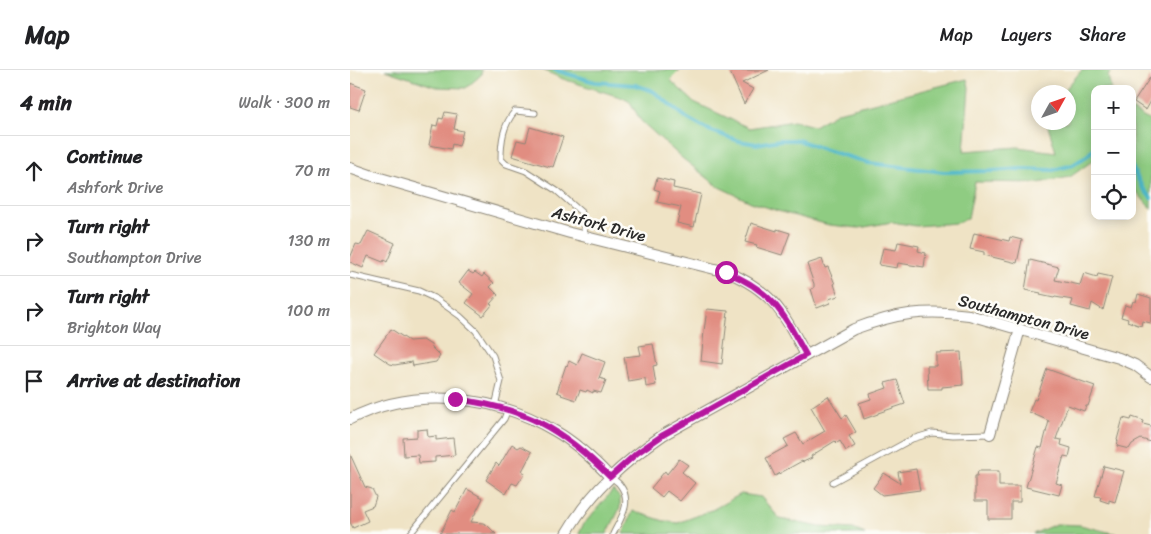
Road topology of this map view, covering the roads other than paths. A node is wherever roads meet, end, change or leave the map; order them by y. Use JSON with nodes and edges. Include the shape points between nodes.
{"nodes":[{"id":1,"x":535,"y":113,"type":"dead end"},
{"id":2,"x":350,"y":168,"type":"edge"},
{"id":3,"x":585,"y":236,"type":"junction"},
{"id":4,"x":350,"y":275,"type":"edge"},
{"id":5,"x":1020,"y":329,"type":"junction"},
{"id":6,"x":806,"y":355,"type":"junction"},
{"id":7,"x":1151,"y":377,"type":"edge"},
{"id":8,"x":496,"y":406,"type":"junction"},
{"id":9,"x":508,"y":409,"type":"junction"},
{"id":10,"x":350,"y":419,"type":"edge"},
{"id":11,"x":990,"y":434,"type":"joint"},
{"id":12,"x":610,"y":477,"type":"junction"},
{"id":13,"x":833,"y":482,"type":"dead end"},
{"id":14,"x":410,"y":534,"type":"edge"},
{"id":15,"x":566,"y":534,"type":"edge"},
{"id":16,"x":613,"y":534,"type":"edge"}],
"edges":[{"from":1,"to":3,"type":"lane","via":[[515,111],[508,119],[501,141],[501,159],[558,191],[582,214]]},
{"from":2,"to":3,"type":"street","name":"Ashfork Drive"},
{"from":3,"to":6,"type":"street","name":"Ashfork Drive","via":[[742,278],[756,286],[783,313]]},
{"from":4,"to":8,"type":"lane","via":[[419,290],[460,316],[494,356],[501,381]]},
{"from":5,"to":6,"type":"street","name":"Southampton Drive","via":[[961,314],[921,312],[876,320]]},
{"from":5,"to":7,"type":"street","name":"Southampton Drive","via":[[1119,358]]},
{"from":5,"to":11,"type":"street"},
{"from":6,"to":12,"type":"street","name":"Southampton Drive","via":[[663,435]]},
{"from":8,"to":9,"type":"street"},
{"from":8,"to":10,"type":"street","via":[[455,399],[429,399],[378,408]]},
{"from":9,"to":12,"type":"street","via":[[556,431]]},
{"from":9,"to":14,"type":"lane","via":[[504,419]]},
{"from":11,"to":13,"type":"lane","via":[[924,435]]},
{"from":12,"to":15,"type":"street","name":"Southampton Drive"},
{"from":12,"to":16,"type":"lane","via":[[627,499],[624,514]]}]}
